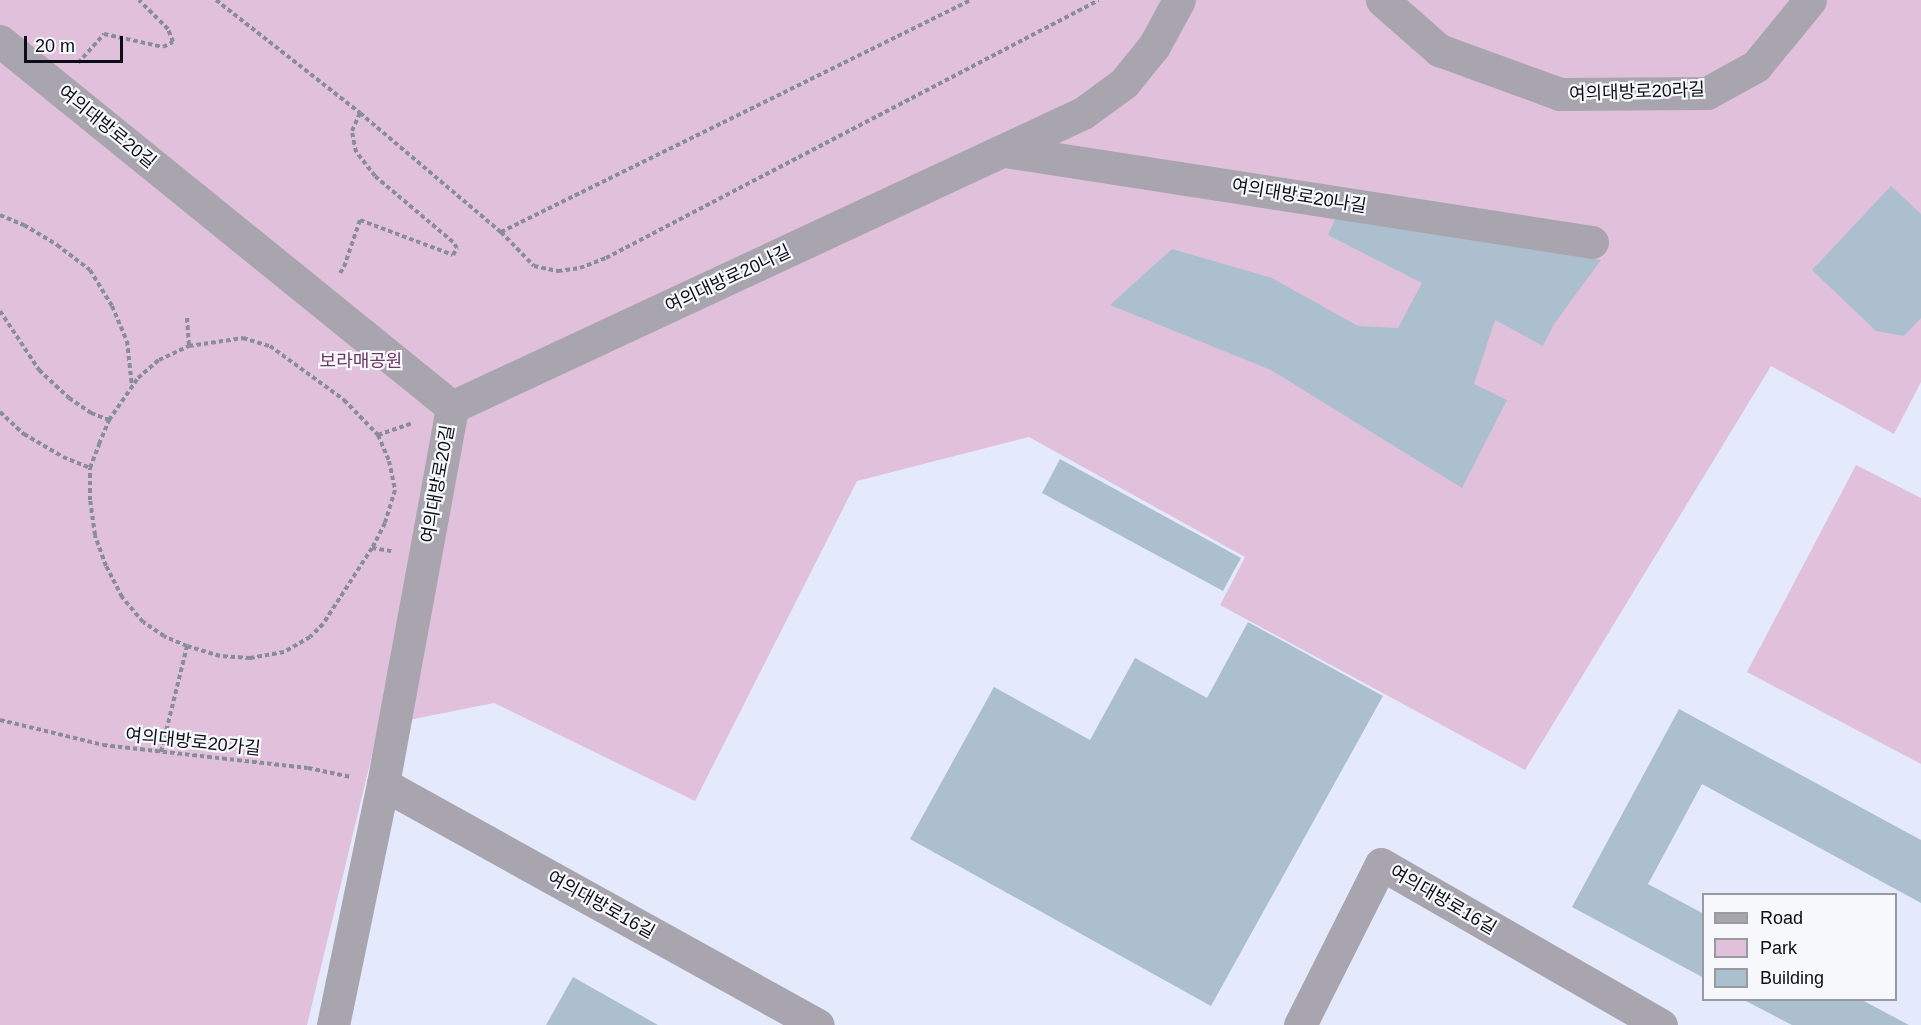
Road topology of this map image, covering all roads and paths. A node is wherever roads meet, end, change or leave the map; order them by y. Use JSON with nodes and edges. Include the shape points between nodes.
{"nodes":[{"id":1,"x":139,"y":0,"type":"edge"},
{"id":2,"x":216,"y":0,"type":"edge"},
{"id":3,"x":971,"y":0,"type":"edge"},
{"id":4,"x":1100,"y":0,"type":"edge"},
{"id":5,"x":1179,"y":0,"type":"edge"},
{"id":6,"x":1382,"y":0,"type":"edge"},
{"id":7,"x":1810,"y":0,"type":"edge"},
{"id":8,"x":0,"y":41,"type":"edge"},
{"id":9,"x":59,"y":89,"type":"junction"},
{"id":10,"x":360,"y":113,"type":"junction"},
{"id":11,"x":1005,"y":151,"type":"junction"},
{"id":12,"x":0,"y":215,"type":"edge"},
{"id":13,"x":501,"y":232,"type":"junction"},
{"id":14,"x":1592,"y":242,"type":"dead end"},
{"id":15,"x":319,"y":298,"type":"junction"},
{"id":16,"x":0,"y":311,"type":"edge"},
{"id":17,"x":187,"y":318,"type":"dead end"},
{"id":18,"x":189,"y":346,"type":"junction"},
{"id":19,"x":132,"y":387,"type":"junction"},
{"id":20,"x":452,"y":407,"type":"junction"},
{"id":21,"x":0,"y":412,"type":"edge"},
{"id":22,"x":109,"y":420,"type":"junction"},
{"id":23,"x":413,"y":423,"type":"dead end"},
{"id":24,"x":378,"y":435,"type":"junction"},
{"id":25,"x":90,"y":468,"type":"junction"},
{"id":26,"x":372,"y":548,"type":"junction"},
{"id":27,"x":396,"y":549,"type":"dead end"},
{"id":28,"x":187,"y":646,"type":"junction"},
{"id":29,"x":0,"y":720,"type":"edge"},
{"id":30,"x":161,"y":752,"type":"junction"},
{"id":31,"x":384,"y":784,"type":"junction"},
{"id":32,"x":333,"y":1025,"type":"edge"},
{"id":33,"x":818,"y":1025,"type":"edge"},
{"id":34,"x":1300,"y":1025,"type":"edge"},
{"id":35,"x":1661,"y":1025,"type":"edge"}],
"edges":[{"from":1,"to":9,"type":"path","via":[[168,29],[173,42],[163,47],[104,34]]},
{"from":2,"to":10,"type":"path"},
{"from":3,"to":13,"type":"path"},
{"from":4,"to":13,"type":"path","via":[[606,258],[558,271],[534,266]]},
{"from":5,"to":11,"type":"street","name":"여의대방로20나길","via":[[1155,46],[1124,83],[1083,113]]},
{"from":6,"to":7,"type":"street","name":"여의대방로20라길","via":[[1439,50],[1560,94],[1571,94],[1707,93],[1756,66]]},
{"from":8,"to":9,"type":"street","name":"여의대방로20길"},
{"from":9,"to":15,"type":"street","name":"여의대방로20길"},
{"from":10,"to":13,"type":"path"},
{"from":10,"to":15,"type":"path","via":[[352,131],[356,152],[375,176],[457,248],[453,255],[360,219],[344,267]]},
{"from":11,"to":14,"type":"street","name":"여의대방로20나길"},
{"from":11,"to":20,"type":"street","name":"여의대방로20나길"},
{"from":12,"to":19,"type":"path","via":[[57,245],[90,270],[127,341]]},
{"from":15,"to":20,"type":"street","name":"여의대방로20길"},
{"from":16,"to":22,"type":"path","via":[[39,370],[69,398]]},
{"from":17,"to":18,"type":"path"},
{"from":18,"to":19,"type":"path","via":[[159,360]]},
{"from":18,"to":24,"type":"path","via":[[243,338],[270,346],[344,400]]},
{"from":19,"to":22,"type":"path"},
{"from":20,"to":31,"type":"street","name":"여의대방로20길"},
{"from":21,"to":25,"type":"path","via":[[24,434]]},
{"from":22,"to":25,"type":"path"},
{"from":23,"to":24,"type":"path"},
{"from":24,"to":26,"type":"path","via":[[395,490]]},
{"from":25,"to":28,"type":"path","via":[[95,535],[122,597],[143,622]]},
{"from":26,"to":27,"type":"path","via":[[390,552]]},
{"from":26,"to":28,"type":"path","via":[[323,624],[284,652],[250,658],[220,656]]},
{"from":28,"to":30,"type":"path"},
{"from":29,"to":30,"type":"path","name":"여의대방로20가길","via":[[103,746]]},
{"from":30,"to":31,"type":"path","name":"여의대방로20가길","via":[[308,768]]},
{"from":31,"to":32,"type":"street","name":"여의대방로20길"},
{"from":31,"to":33,"type":"street","name":"여의대방로16길"},
{"from":34,"to":35,"type":"street","name":"여의대방로16길","via":[[1381,864]]}]}
